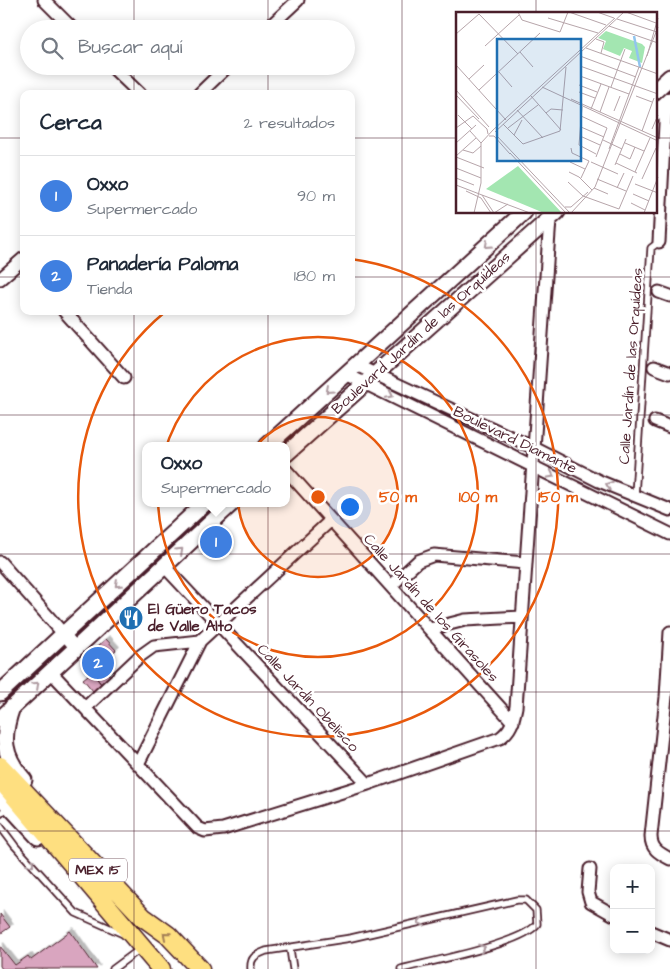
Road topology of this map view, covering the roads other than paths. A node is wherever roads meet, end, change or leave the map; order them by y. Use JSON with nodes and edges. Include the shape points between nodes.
{"nodes":[{"id":1,"x":44,"y":0,"type":"edge"},
{"id":2,"x":298,"y":0,"type":"edge"},
{"id":3,"x":64,"y":20,"type":"edge"},
{"id":4,"x":277,"y":20,"type":"edge"},
{"id":5,"x":121,"y":75,"type":"edge"},
{"id":6,"x":219,"y":75,"type":"edge"},
{"id":7,"x":670,"y":77,"type":"edge"},
{"id":8,"x":658,"y":88,"type":"edge"},
{"id":9,"x":136,"y":90,"type":"edge"},
{"id":10,"x":203,"y":90,"type":"edge"},
{"id":11,"x":664,"y":106,"type":"edge"},
{"id":12,"x":667,"y":138,"type":"edge"},
{"id":13,"x":522,"y":214,"type":"edge"},
{"id":14,"x":553,"y":216,"type":"edge"},
{"id":15,"x":665,"y":216,"type":"edge"},
{"id":16,"x":659,"y":242,"type":"joint"},
{"id":17,"x":20,"y":264,"type":"edge"},
{"id":18,"x":0,"y":279,"type":"edge"},
{"id":19,"x":68,"y":315,"type":"edge"},
{"id":20,"x":654,"y":367,"type":"dead end"},
{"id":21,"x":351,"y":370,"type":"junction"},
{"id":22,"x":670,"y":373,"type":"edge"},
{"id":23,"x":124,"y":378,"type":"dead end"},
{"id":24,"x":370,"y":378,"type":"junction"},
{"id":25,"x":656,"y":421,"type":"dead end"},
{"id":26,"x":670,"y":426,"type":"edge"},
{"id":27,"x":271,"y":442,"type":"edge"},
{"id":28,"x":534,"y":448,"type":"junction"},
{"id":29,"x":290,"y":450,"type":"edge"},
{"id":30,"x":532,"y":465,"type":"junction"},
{"id":31,"x":290,"y":474,"type":"edge"},
{"id":32,"x":635,"y":495,"type":"junction"},
{"id":33,"x":201,"y":507,"type":"edge"},
{"id":34,"x":228,"y":507,"type":"edge"},
{"id":35,"x":670,"y":510,"type":"edge"},
{"id":36,"x":331,"y":520,"type":"junction"},
{"id":37,"x":670,"y":534,"type":"edge"},
{"id":38,"x":0,"y":562,"type":"edge"},
{"id":39,"x":525,"y":563,"type":"junction"},
{"id":40,"x":164,"y":566,"type":"junction"},
{"id":41,"x":391,"y":586,"type":"junction"},
{"id":42,"x":522,"y":617,"type":"junction"},
{"id":43,"x":219,"y":625,"type":"junction"},
{"id":44,"x":430,"y":629,"type":"junction"},
{"id":45,"x":670,"y":632,"type":"edge"},
{"id":46,"x":64,"y":634,"type":"junction"},
{"id":47,"x":200,"y":640,"type":"junction"},
{"id":48,"x":76,"y":648,"type":"junction"},
{"id":49,"x":50,"y":671,"type":"junction"},
{"id":50,"x":1,"y":692,"type":"edge"},
{"id":51,"x":668,"y":697,"type":"edge"},
{"id":52,"x":12,"y":707,"type":"junction"},
{"id":53,"x":85,"y":708,"type":"junction"},
{"id":54,"x":0,"y":718,"type":"edge"},
{"id":55,"x":513,"y":722,"type":"junction"},
{"id":56,"x":0,"y":754,"type":"edge"},
{"id":57,"x":138,"y":764,"type":"junction"},
{"id":58,"x":5,"y":765,"type":"edge"},
{"id":59,"x":658,"y":771,"type":"junction"},
{"id":60,"x":670,"y":776,"type":"edge"},
{"id":61,"x":0,"y":780,"type":"edge"},
{"id":62,"x":368,"y":784,"type":"junction"},
{"id":63,"x":3,"y":805,"type":"edge"},
{"id":64,"x":0,"y":826,"type":"edge"},
{"id":65,"x":670,"y":859,"type":"edge"},
{"id":66,"x":590,"y":869,"type":"dead end"},
{"id":67,"x":610,"y":913,"type":"edge"},
{"id":68,"x":655,"y":934,"type":"edge"},
{"id":69,"x":670,"y":940,"type":"edge"},
{"id":70,"x":137,"y":942,"type":"junction"},
{"id":71,"x":290,"y":949,"type":"junction"},
{"id":72,"x":112,"y":969,"type":"edge"},
{"id":73,"x":161,"y":969,"type":"edge"},
{"id":74,"x":200,"y":969,"type":"edge"},
{"id":75,"x":251,"y":969,"type":"edge"},
{"id":76,"x":293,"y":969,"type":"edge"},
{"id":77,"x":401,"y":969,"type":"edge"}],
"edges":[{"from":1,"to":3,"type":"street"},
{"from":2,"to":4,"type":"street"},
{"from":5,"to":9,"type":"street"},
{"from":6,"to":10,"type":"street"},
{"from":7,"to":8,"type":"street"},
{"from":11,"to":12,"type":"street"},
{"from":12,"to":15,"type":"street"},
{"from":13,"to":21,"type":"street","name":"Boulevard Jardín de las Orquídeas","one_way":true},
{"from":14,"to":24,"type":"street","name":"Boulevard Jardín de las Orquídeas"},
{"from":14,"to":28,"type":"street"},
{"from":15,"to":16,"type":"street"},
{"from":16,"to":32,"type":"lane","name":"Calle Jardín de las Orquídeas","via":[[651,248]]},
{"from":17,"to":18,"type":"street"},
{"from":19,"to":23,"type":"street"},
{"from":20,"to":22,"type":"street"},
{"from":21,"to":24,"type":"street","name":"Boulevard Diamante"},
{"from":21,"to":27,"type":"street","name":"Boulevard Jardín de las Orquídeas","one_way":true},
{"from":24,"to":28,"type":"street","name":"Boulevard Diamante"},
{"from":24,"to":29,"type":"street","name":"Boulevard Jardín de las Orquídeas"},
{"from":24,"to":30,"type":"street","name":"Boulevard Diamante","one_way":true},
{"from":25,"to":26,"type":"street"},
{"from":28,"to":30,"type":"street"},
{"from":32,"to":28,"type":"street","name":"Boulevard Diamante","one_way":true},
{"from":30,"to":37,"type":"street","name":"Boulevard Diamante","one_way":true},
{"from":30,"to":39,"type":"street"},
{"from":31,"to":36,"type":"street","name":"Calle Jardín de los Girasoles"},
{"from":32,"to":35,"type":"street","name":"Boulevard Diamante"},
{"from":33,"to":46,"type":"street","one_way":true},
{"from":40,"to":34,"type":"street","one_way":true},
{"from":36,"to":41,"type":"street","name":"Calle Jardín de los Girasoles"},
{"from":36,"to":43,"type":"street"},
{"from":38,"to":46,"type":"street"},
{"from":39,"to":41,"type":"street","via":[[434,555],[418,561]]},
{"from":39,"to":42,"type":"street"},
{"from":40,"to":43,"type":"street","name":"Calle Jardín Obelisco"},
{"from":40,"to":48,"type":"street"},
{"from":41,"to":44,"type":"street","name":"Calle Jardín de los Girasoles"},
{"from":42,"to":44,"type":"street","via":[[465,620]]},
{"from":42,"to":55,"type":"street"},
{"from":43,"to":47,"type":"street"},
{"from":43,"to":62,"type":"street","name":"Calle Jardín Obelisco"},
{"from":44,"to":55,"type":"street","name":"Calle Jardín de los Girasoles"},
{"from":45,"to":51,"type":"street"},
{"from":46,"to":48,"type":"street"},
{"from":46,"to":50,"type":"street"},
{"from":47,"to":53,"type":"street","via":[[154,646]]},
{"from":47,"to":57,"type":"street"},
{"from":48,"to":49,"type":"street"},
{"from":52,"to":49,"type":"street","one_way":true},
{"from":49,"to":53,"type":"street"},
{"from":51,"to":59,"type":"street"},
{"from":52,"to":54,"type":"street"},
{"from":52,"to":58,"type":"street","via":[[6,732]]},
{"from":53,"to":57,"type":"street"},
{"from":55,"to":62,"type":"street","via":[[511,729],[500,738]]},
{"from":56,"to":58,"type":"street"},
{"from":57,"to":62,"type":"street","via":[[198,828],[205,831],[223,829]]},
{"from":74,"to":58,"type":"main road","number":"MEX 15","one_way":true,"via":[[168,935],[138,912]]},
{"from":59,"to":60,"type":"street"},
{"from":59,"to":65,"type":"street","via":[[651,841],[657,852]]},
{"from":61,"to":70,"type":"main road","number":"MEX 15"},
{"from":63,"to":70,"type":"street"},
{"from":64,"to":70,"type":"lane","one_way":true,"via":[[76,913]]},
{"from":66,"to":67,"type":"street","via":[[590,902]]},
{"from":68,"to":69,"type":"street"},
{"from":70,"to":72,"type":"lane"},
{"from":70,"to":73,"type":"main road","number":"MEX 15"},
{"from":71,"to":75,"type":"lane","via":[[259,954],[251,962]]},
{"from":71,"to":76,"type":"lane"},
{"from":77,"to":71,"type":"lane","one_way":true,"via":[[526,934],[537,924],[536,910],[526,900],[517,900]]}]}
